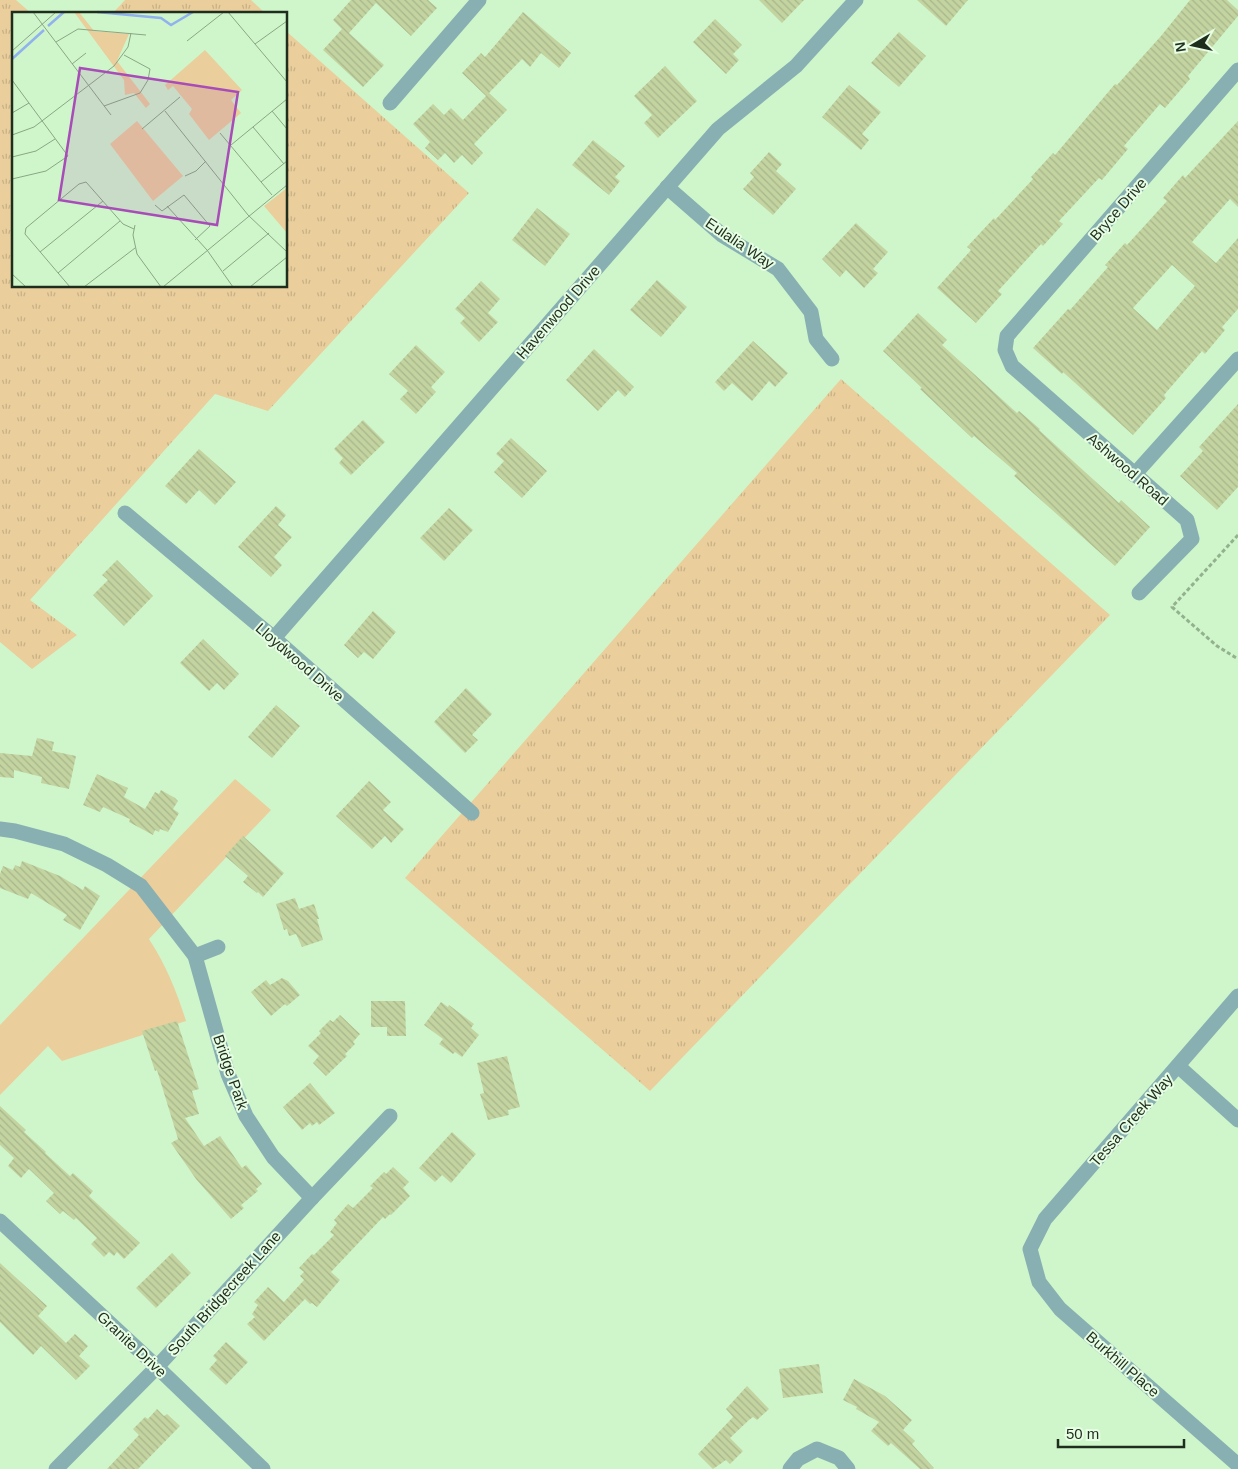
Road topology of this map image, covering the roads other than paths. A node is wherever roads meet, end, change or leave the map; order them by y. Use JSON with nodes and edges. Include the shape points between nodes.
{"nodes":[{"id":1,"x":479,"y":0,"type":"edge"},
{"id":2,"x":856,"y":0,"type":"edge"},
{"id":3,"x":1238,"y":70,"type":"edge"},
{"id":4,"x":390,"y":103,"type":"dead end"},
{"id":5,"x":667,"y":187,"type":"junction"},
{"id":6,"x":1005,"y":350,"type":"joint"},
{"id":7,"x":832,"y":359,"type":"dead end"},
{"id":8,"x":1238,"y":359,"type":"edge"},
{"id":9,"x":1134,"y":475,"type":"junction"},
{"id":10,"x":125,"y":513,"type":"dead end"},
{"id":11,"x":1139,"y":593,"type":"dead end"},
{"id":12,"x":274,"y":638,"type":"junction"},
{"id":13,"x":472,"y":813,"type":"dead end"},
{"id":14,"x":0,"y":829,"type":"edge"},
{"id":15,"x":218,"y":947,"type":"dead end"},
{"id":16,"x":195,"y":956,"type":"junction"},
{"id":17,"x":1238,"y":996,"type":"edge"},
{"id":18,"x":1178,"y":1066,"type":"junction"},
{"id":19,"x":390,"y":1116,"type":"dead end"},
{"id":20,"x":1238,"y":1120,"type":"edge"},
{"id":21,"x":312,"y":1198,"type":"junction"},
{"id":22,"x":0,"y":1221,"type":"edge"},
{"id":23,"x":1030,"y":1249,"type":"joint"},
{"id":24,"x":157,"y":1367,"type":"junction"},
{"id":25,"x":1238,"y":1465,"type":"edge"},
{"id":26,"x":56,"y":1469,"type":"edge"},
{"id":27,"x":263,"y":1469,"type":"edge"},
{"id":28,"x":790,"y":1469,"type":"edge"},
{"id":29,"x":848,"y":1469,"type":"edge"}],
"edges":[{"from":1,"to":4,"type":"street"},
{"from":2,"to":5,"type":"street","name":"Havenwood Drive","via":[[796,66],[718,128]]},
{"from":3,"to":6,"type":"street","name":"Bryce Drive","via":[[1007,336]]},
{"from":5,"to":7,"type":"street","name":"Eulalia Way","via":[[722,235],[778,270],[810,312],[816,339]]},
{"from":5,"to":12,"type":"street","name":"Havenwood Drive"},
{"from":6,"to":9,"type":"street","name":"Ashwood Road","via":[[1012,366]]},
{"from":8,"to":9,"type":"street"},
{"from":9,"to":11,"type":"street","name":"Ashwood Road","via":[[1187,520],[1192,539]]},
{"from":10,"to":12,"type":"street","name":"Lloydwood Drive"},
{"from":12,"to":13,"type":"street","name":"Lloydwood Drive"},
{"from":14,"to":16,"type":"street","name":"Bridge Park","via":[[64,844],[141,886]]},
{"from":15,"to":16,"type":"street"},
{"from":16,"to":21,"type":"street","name":"Bridge Park","via":[[228,1074],[246,1116],[273,1157]]},
{"from":17,"to":18,"type":"street","name":"Tessa Creek Way"},
{"from":18,"to":20,"type":"street"},
{"from":18,"to":23,"type":"street","name":"Tessa Creek Way","via":[[1045,1218]]},
{"from":19,"to":21,"type":"street","name":"South Bridgecreek Lane"},
{"from":21,"to":24,"type":"street","name":"South Bridgecreek Lane"},
{"from":22,"to":24,"type":"street","name":"Granite Drive"},
{"from":23,"to":25,"type":"street","name":"Burkhill Place","via":[[1038,1282],[1060,1309]]},
{"from":24,"to":26,"type":"street","name":"South Bridgecreek Lane"},
{"from":24,"to":27,"type":"street","name":"Granite Drive"},
{"from":28,"to":29,"type":"street","via":[[798,1459],[818,1449],[839,1458]]}]}
